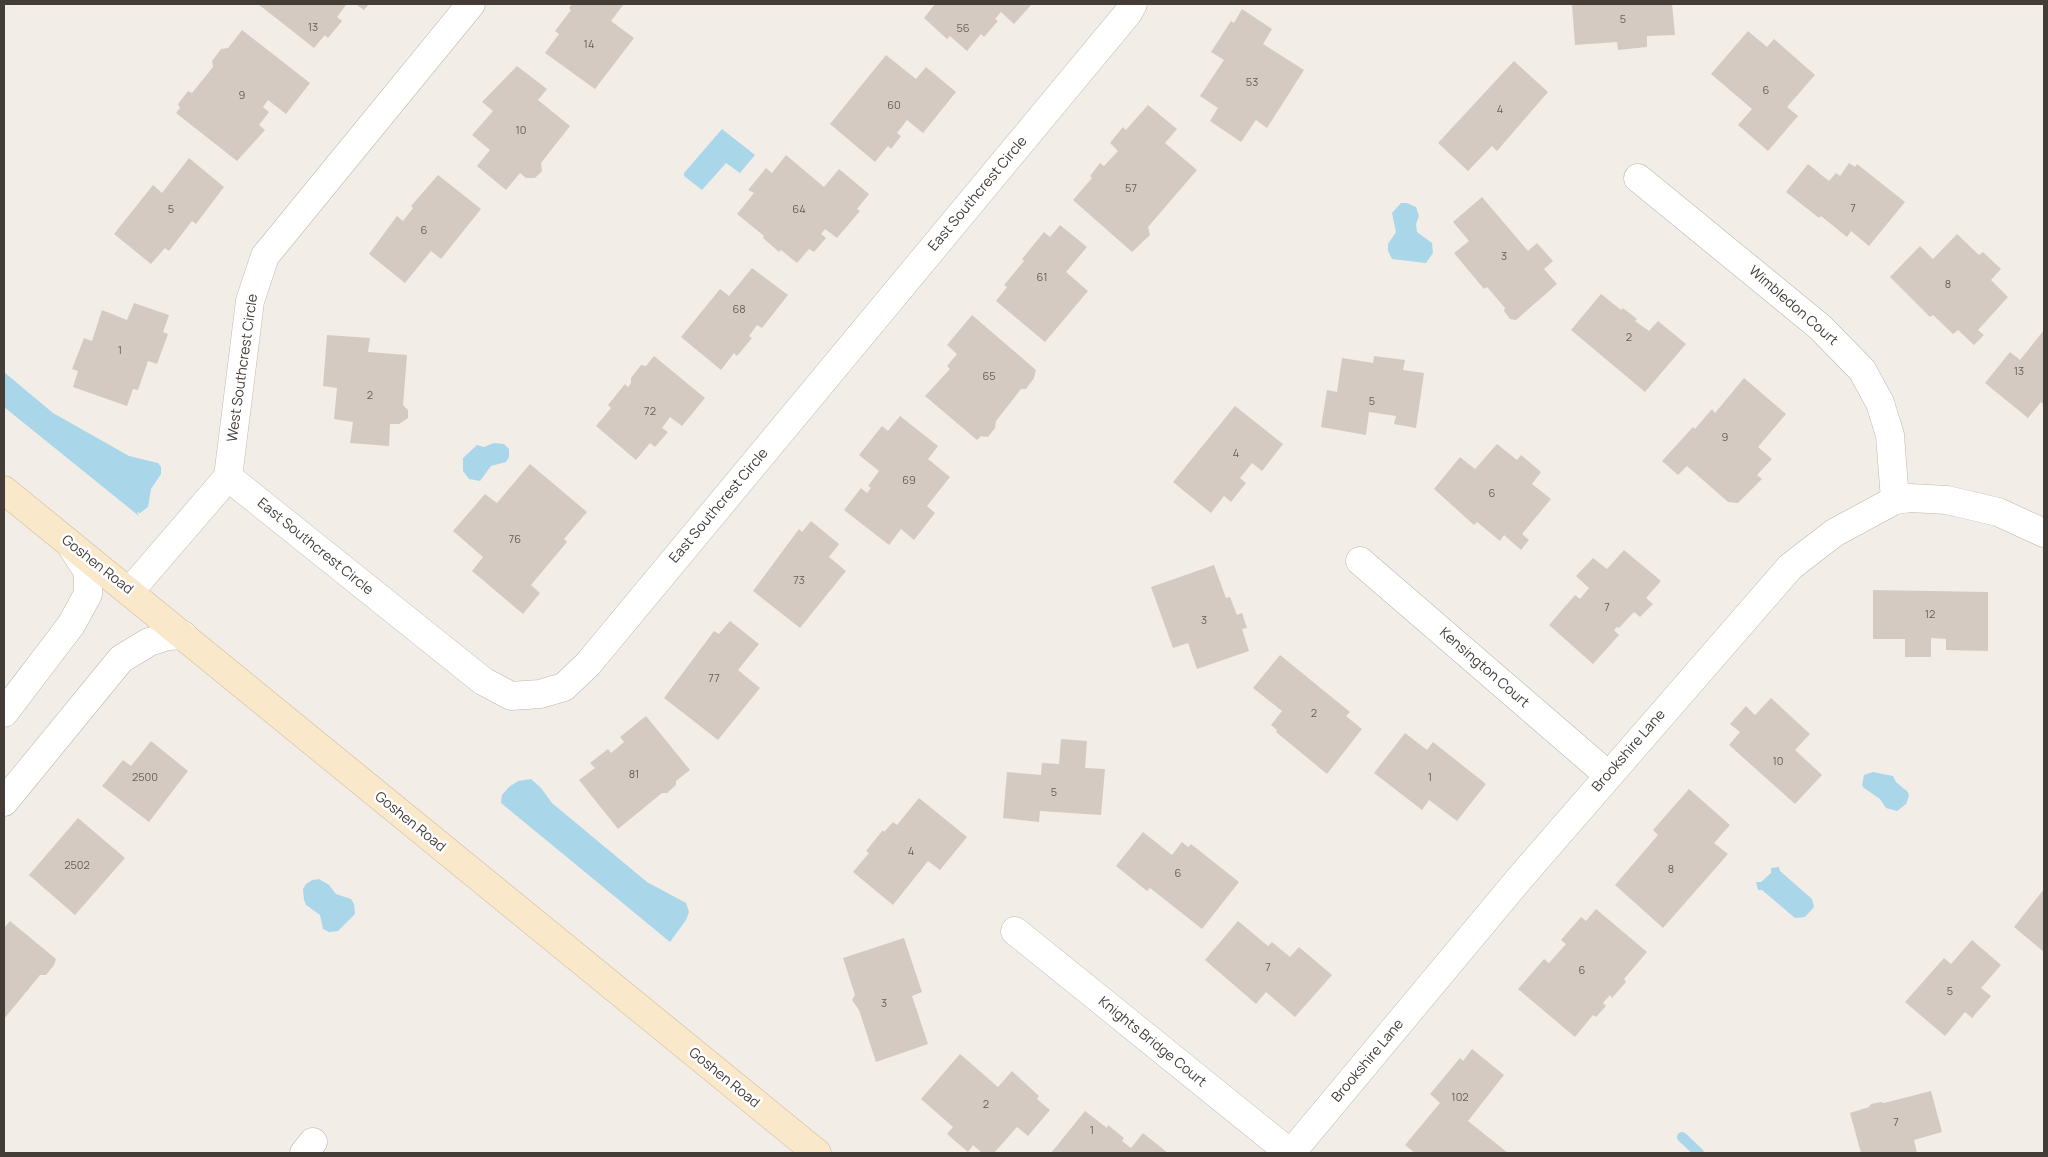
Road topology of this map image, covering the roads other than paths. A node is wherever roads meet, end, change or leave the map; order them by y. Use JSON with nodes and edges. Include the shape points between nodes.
{"nodes":[{"id":1,"x":471,"y":4,"type":"edge"},
{"id":2,"x":1133,"y":4,"type":"edge"},
{"id":3,"x":1638,"y":178,"type":"dead end"},
{"id":4,"x":228,"y":478,"type":"junction"},
{"id":5,"x":4,"y":490,"type":"edge"},
{"id":6,"x":1895,"y":500,"type":"junction"},
{"id":7,"x":2044,"y":533,"type":"edge"},
{"id":8,"x":70,"y":544,"type":"junction"},
{"id":9,"x":1360,"y":561,"type":"dead end"},
{"id":10,"x":130,"y":591,"type":"junction"},
{"id":11,"x":183,"y":635,"type":"junction"},
{"id":12,"x":4,"y":713,"type":"edge"},
{"id":13,"x":1608,"y":775,"type":"junction"},
{"id":14,"x":4,"y":802,"type":"edge"},
{"id":15,"x":1015,"y":931,"type":"dead end"},
{"id":16,"x":817,"y":1153,"type":"edge"},
{"id":17,"x":1290,"y":1153,"type":"edge"}],
"edges":[{"from":1,"to":4,"type":"street","name":"West Southcrest Circle","via":[[264,256],[250,301]]},
{"from":2,"to":4,"type":"street","name":"East Southcrest Circle","via":[[588,664],[564,687],[540,694],[510,696],[483,681]]},
{"from":3,"to":6,"type":"street","name":"Wimbledon Court","via":[[1820,327],[1862,370],[1880,403],[1890,435]]},
{"from":4,"to":10,"type":"street"},
{"from":5,"to":8,"type":"street","name":"Goshen Road"},
{"from":6,"to":7,"type":"street","name":"Brookshire Lane","via":[[1946,500],[1998,512]]},
{"from":6,"to":13,"type":"street","name":"Brookshire Lane","via":[[1834,534],[1790,568]]},
{"from":8,"to":10,"type":"street","name":"Goshen Road"},
{"from":8,"to":12,"type":"street","via":[[88,572],[88,594],[71,625]]},
{"from":9,"to":13,"type":"street","name":"Kensington Court"},
{"from":10,"to":11,"type":"street","name":"Goshen Road"},
{"from":11,"to":14,"type":"street","via":[[148,642],[121,659]]},
{"from":11,"to":16,"type":"street","name":"Goshen Road"},
{"from":13,"to":17,"type":"street","name":"Brookshire Lane"},
{"from":15,"to":17,"type":"street","name":"Knights Bridge Court"}]}
